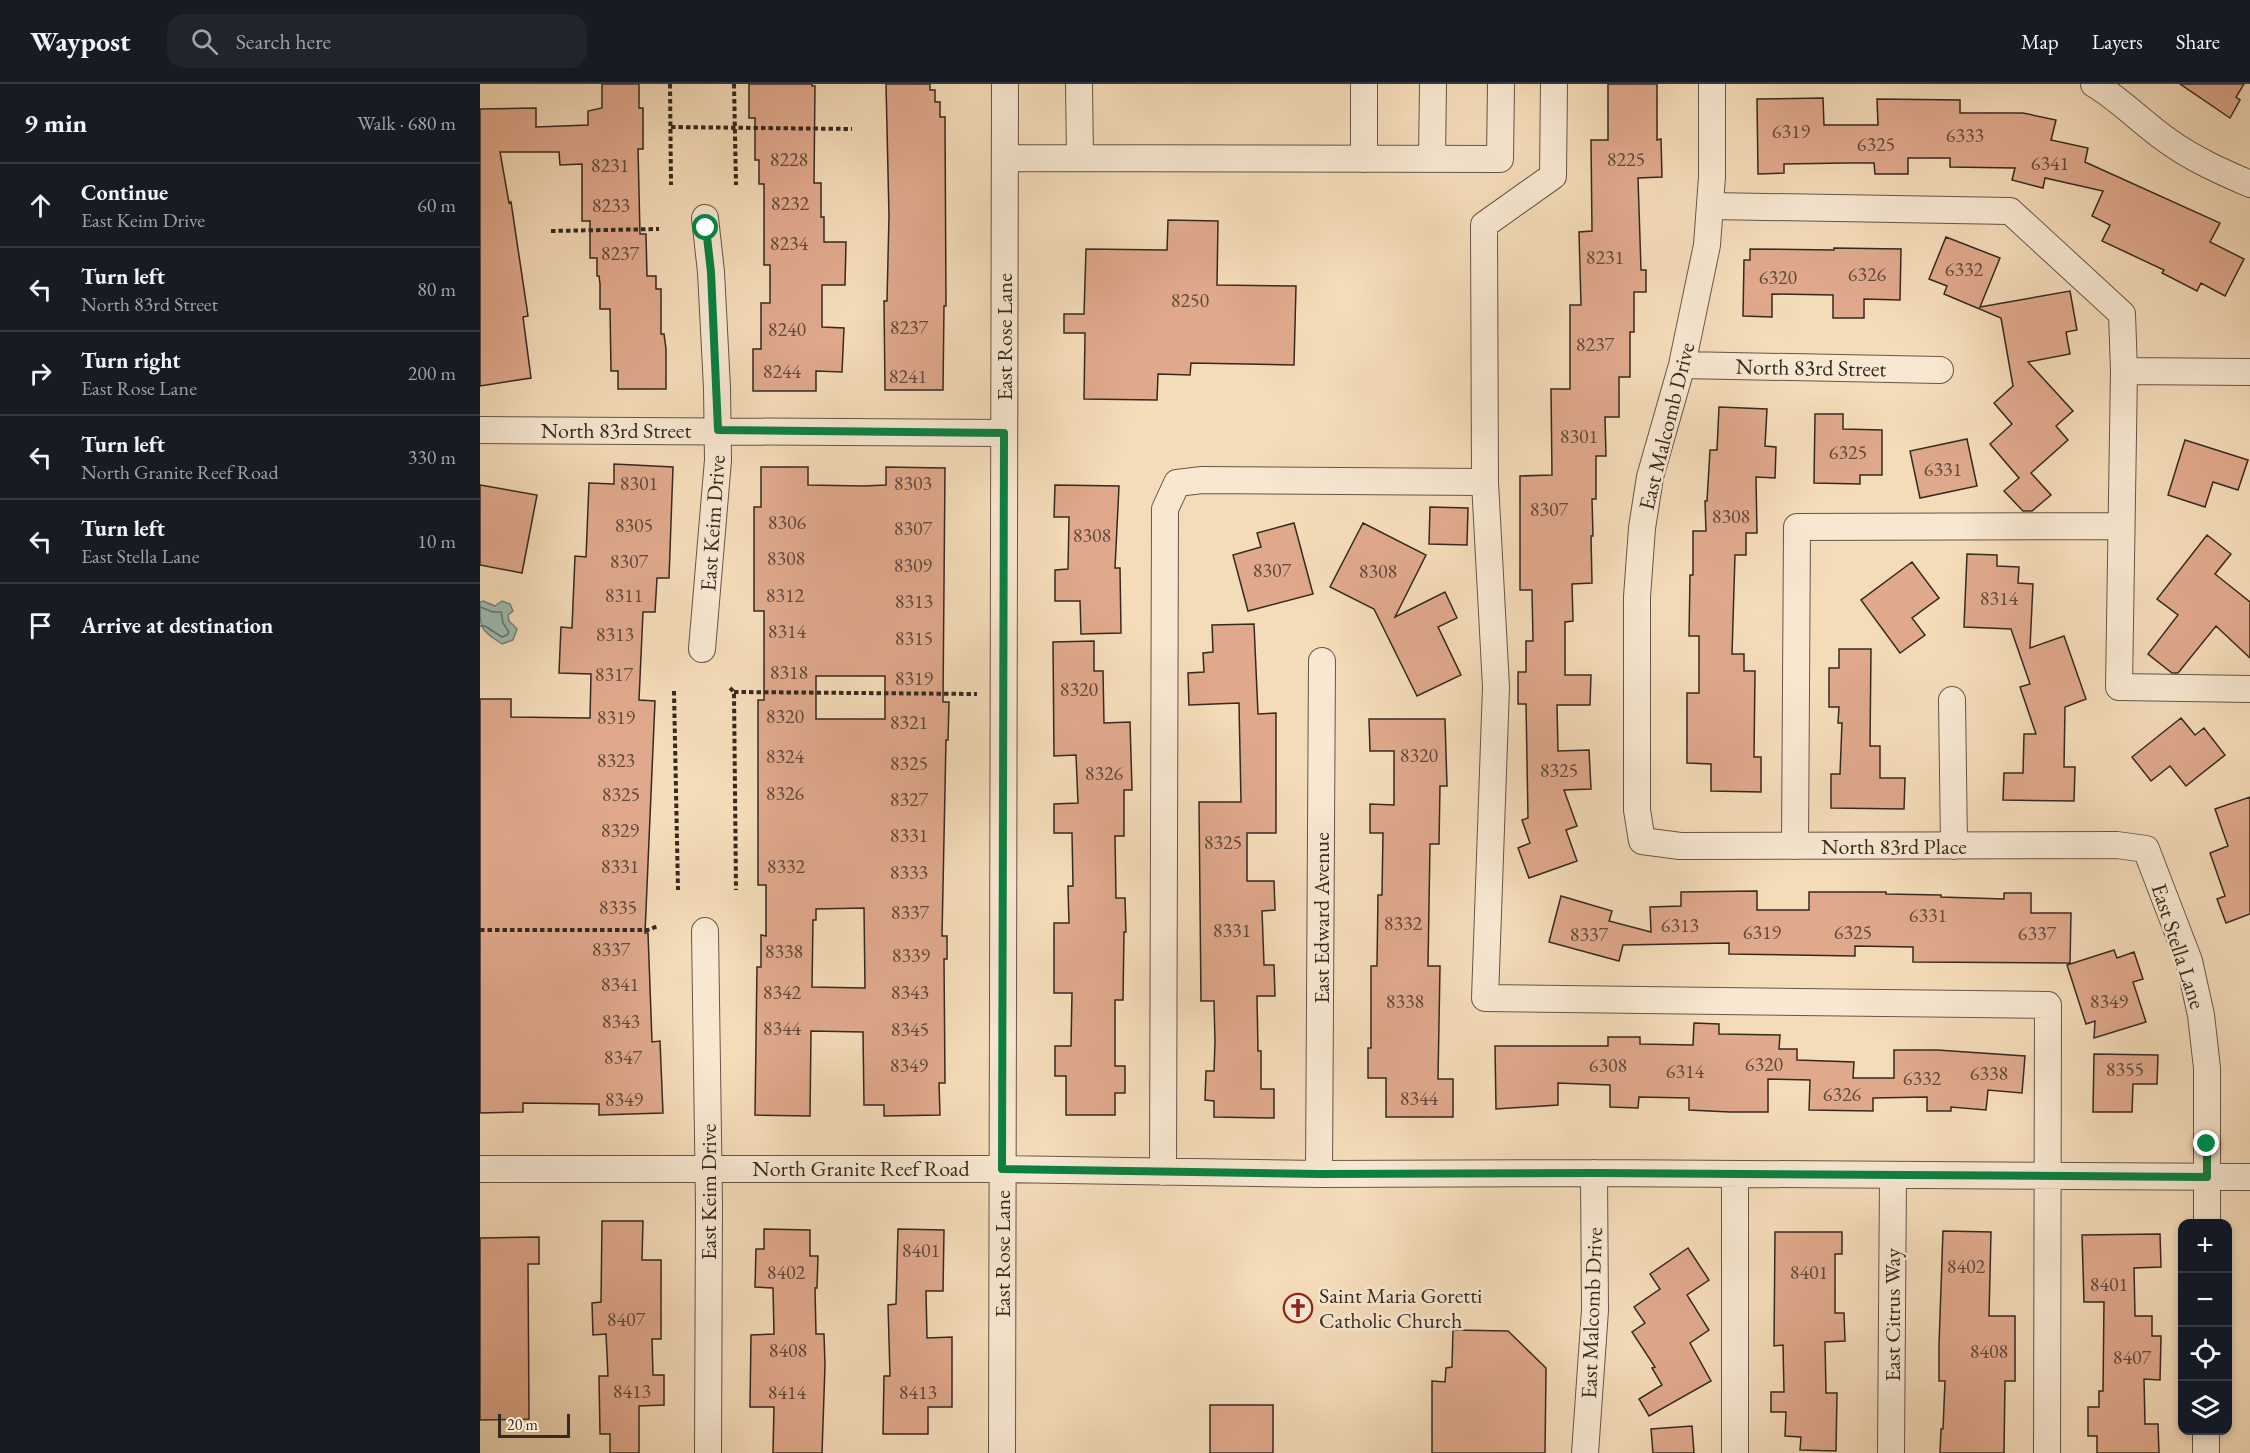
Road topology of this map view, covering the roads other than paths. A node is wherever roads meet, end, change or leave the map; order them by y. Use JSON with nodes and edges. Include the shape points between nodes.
{"nodes":[{"id":1,"x":1005,"y":84,"type":"edge"},
{"id":2,"x":1079,"y":84,"type":"edge"},
{"id":3,"x":1364,"y":84,"type":"edge"},
{"id":4,"x":1433,"y":84,"type":"edge"},
{"id":5,"x":1501,"y":84,"type":"edge"},
{"id":6,"x":1554,"y":84,"type":"edge"},
{"id":7,"x":1712,"y":84,"type":"edge"},
{"id":8,"x":2094,"y":84,"type":"edge"},
{"id":9,"x":1005,"y":158,"type":"junction"},
{"id":10,"x":1080,"y":158,"type":"junction"},
{"id":11,"x":1364,"y":159,"type":"junction"},
{"id":12,"x":1432,"y":159,"type":"junction"},
{"id":13,"x":2250,"y":184,"type":"edge"},
{"id":14,"x":1711,"y":206,"type":"junction"},
{"id":15,"x":705,"y":218,"type":"dead end"},
{"id":16,"x":1682,"y":365,"type":"junction"},
{"id":17,"x":1940,"y":370,"type":"dead end"},
{"id":18,"x":2124,"y":371,"type":"junction"},
{"id":19,"x":2250,"y":372,"type":"edge"},
{"id":20,"x":480,"y":430,"type":"edge"},
{"id":21,"x":718,"y":430,"type":"junction"},
{"id":22,"x":1004,"y":433,"type":"junction"},
{"id":23,"x":1485,"y":482,"type":"junction"},
{"id":24,"x":2121,"y":526,"type":"junction"},
{"id":25,"x":702,"y":649,"type":"dead end"},
{"id":26,"x":1322,"y":662,"type":"dead end"},
{"id":27,"x":2250,"y":689,"type":"edge"},
{"id":28,"x":1952,"y":700,"type":"dead end"},
{"id":29,"x":1642,"y":841,"type":"joint"},
{"id":30,"x":1795,"y":846,"type":"junction"},
{"id":31,"x":1954,"y":846,"type":"junction"},
{"id":32,"x":2146,"y":849,"type":"joint"},
{"id":33,"x":705,"y":931,"type":"dead end"},
{"id":34,"x":708,"y":1168,"type":"junction"},
{"id":35,"x":480,"y":1169,"type":"edge"},
{"id":36,"x":1002,"y":1169,"type":"junction"},
{"id":37,"x":1163,"y":1172,"type":"junction"},
{"id":38,"x":1594,"y":1173,"type":"junction"},
{"id":39,"x":1319,"y":1174,"type":"junction"},
{"id":40,"x":1735,"y":1175,"type":"junction"},
{"id":41,"x":1893,"y":1176,"type":"junction"},
{"id":42,"x":2048,"y":1176,"type":"junction"},
{"id":43,"x":2207,"y":1177,"type":"junction"},
{"id":44,"x":2250,"y":1177,"type":"edge"},
{"id":45,"x":2207,"y":1219,"type":"edge"},
{"id":46,"x":2206,"y":1435,"type":"edge"},
{"id":47,"x":708,"y":1453,"type":"edge"},
{"id":48,"x":1002,"y":1453,"type":"edge"},
{"id":49,"x":1585,"y":1453,"type":"edge"},
{"id":50,"x":1735,"y":1453,"type":"edge"},
{"id":51,"x":1892,"y":1453,"type":"edge"},
{"id":52,"x":2047,"y":1453,"type":"edge"},
{"id":53,"x":2206,"y":1453,"type":"edge"}],
"edges":[{"from":1,"to":9,"type":"street","name":"East Rose Lane"},
{"from":2,"to":10,"type":"street"},
{"from":3,"to":11,"type":"street"},
{"from":4,"to":12,"type":"street"},
{"from":5,"to":12,"type":"street","via":[[1500,159]]},
{"from":6,"to":23,"type":"street","via":[[1553,176],[1484,225]]},
{"from":7,"to":14,"type":"street","name":"East Malcomb Drive"},
{"from":8,"to":13,"type":"street","via":[[2116,97],[2168,141]]},
{"from":9,"to":10,"type":"street"},
{"from":9,"to":22,"type":"street","name":"East Rose Lane"},
{"from":10,"to":11,"type":"street"},
{"from":11,"to":12,"type":"street"},
{"from":14,"to":16,"type":"street","name":"East Malcomb Drive","via":[[1707,245]]},
{"from":14,"to":18,"type":"street","via":[[2010,211],[2122,314]]},
{"from":15,"to":21,"type":"street","name":"East Keim Drive"},
{"from":16,"to":17,"type":"street","name":"North 83rd Street"},
{"from":16,"to":29,"type":"street","name":"East Malcomb Drive","via":[[1650,477],[1642,528],[1637,597],[1637,810]]},
{"from":18,"to":19,"type":"street"},
{"from":18,"to":24,"type":"street"},
{"from":20,"to":21,"type":"street","name":"North 83rd Street"},
{"from":21,"to":22,"type":"street","name":"North 83rd Street"},
{"from":21,"to":25,"type":"street","name":"East Keim Drive"},
{"from":22,"to":36,"type":"street","name":"East Rose Lane"},
{"from":23,"to":37,"type":"street","via":[[1177,483],[1165,509]]},
{"from":23,"to":42,"type":"street","via":[[1496,687],[1485,998],[2048,1005]]},
{"from":24,"to":27,"type":"street","via":[[2119,687]]},
{"from":24,"to":30,"type":"street","via":[[1797,527]]},
{"from":26,"to":39,"type":"street","name":"East Edward Avenue"},
{"from":28,"to":31,"type":"street"},
{"from":29,"to":30,"type":"street","name":"North 83rd Place","via":[[1680,846]]},
{"from":30,"to":31,"type":"street","name":"North 83rd Place"},
{"from":31,"to":32,"type":"street","name":"North 83rd Place","via":[[2117,845]]},
{"from":32,"to":43,"type":"street","name":"East Stella Lane","via":[[2189,961],[2202,1016],[2207,1068]]},
{"from":33,"to":34,"type":"street","name":"East Keim Drive"},
{"from":34,"to":35,"type":"street","name":"North Granite Reef Road"},
{"from":34,"to":36,"type":"street","name":"North Granite Reef Road"},
{"from":34,"to":47,"type":"street","name":"East Keim Drive"},
{"from":36,"to":37,"type":"street","name":"North Granite Reef Road"},
{"from":36,"to":48,"type":"street","name":"East Rose Lane"},
{"from":37,"to":39,"type":"street","name":"North Granite Reef Road"},
{"from":38,"to":39,"type":"street","name":"North Granite Reef Road"},
{"from":38,"to":40,"type":"street","name":"North Granite Reef Road"},
{"from":38,"to":49,"type":"street","name":"East Malcomb Drive","via":[[1595,1310]]},
{"from":40,"to":41,"type":"street","name":"North Granite Reef Road"},
{"from":40,"to":50,"type":"street"},
{"from":41,"to":42,"type":"street","name":"North Granite Reef Road"},
{"from":41,"to":51,"type":"street","name":"East Citrus Way"},
{"from":42,"to":43,"type":"street","name":"North Granite Reef Road"},
{"from":42,"to":52,"type":"street"},
{"from":43,"to":44,"type":"street","name":"North Granite Reef Road"},
{"from":43,"to":45,"type":"street","name":"East Stella Lane"},
{"from":46,"to":53,"type":"street"}]}
